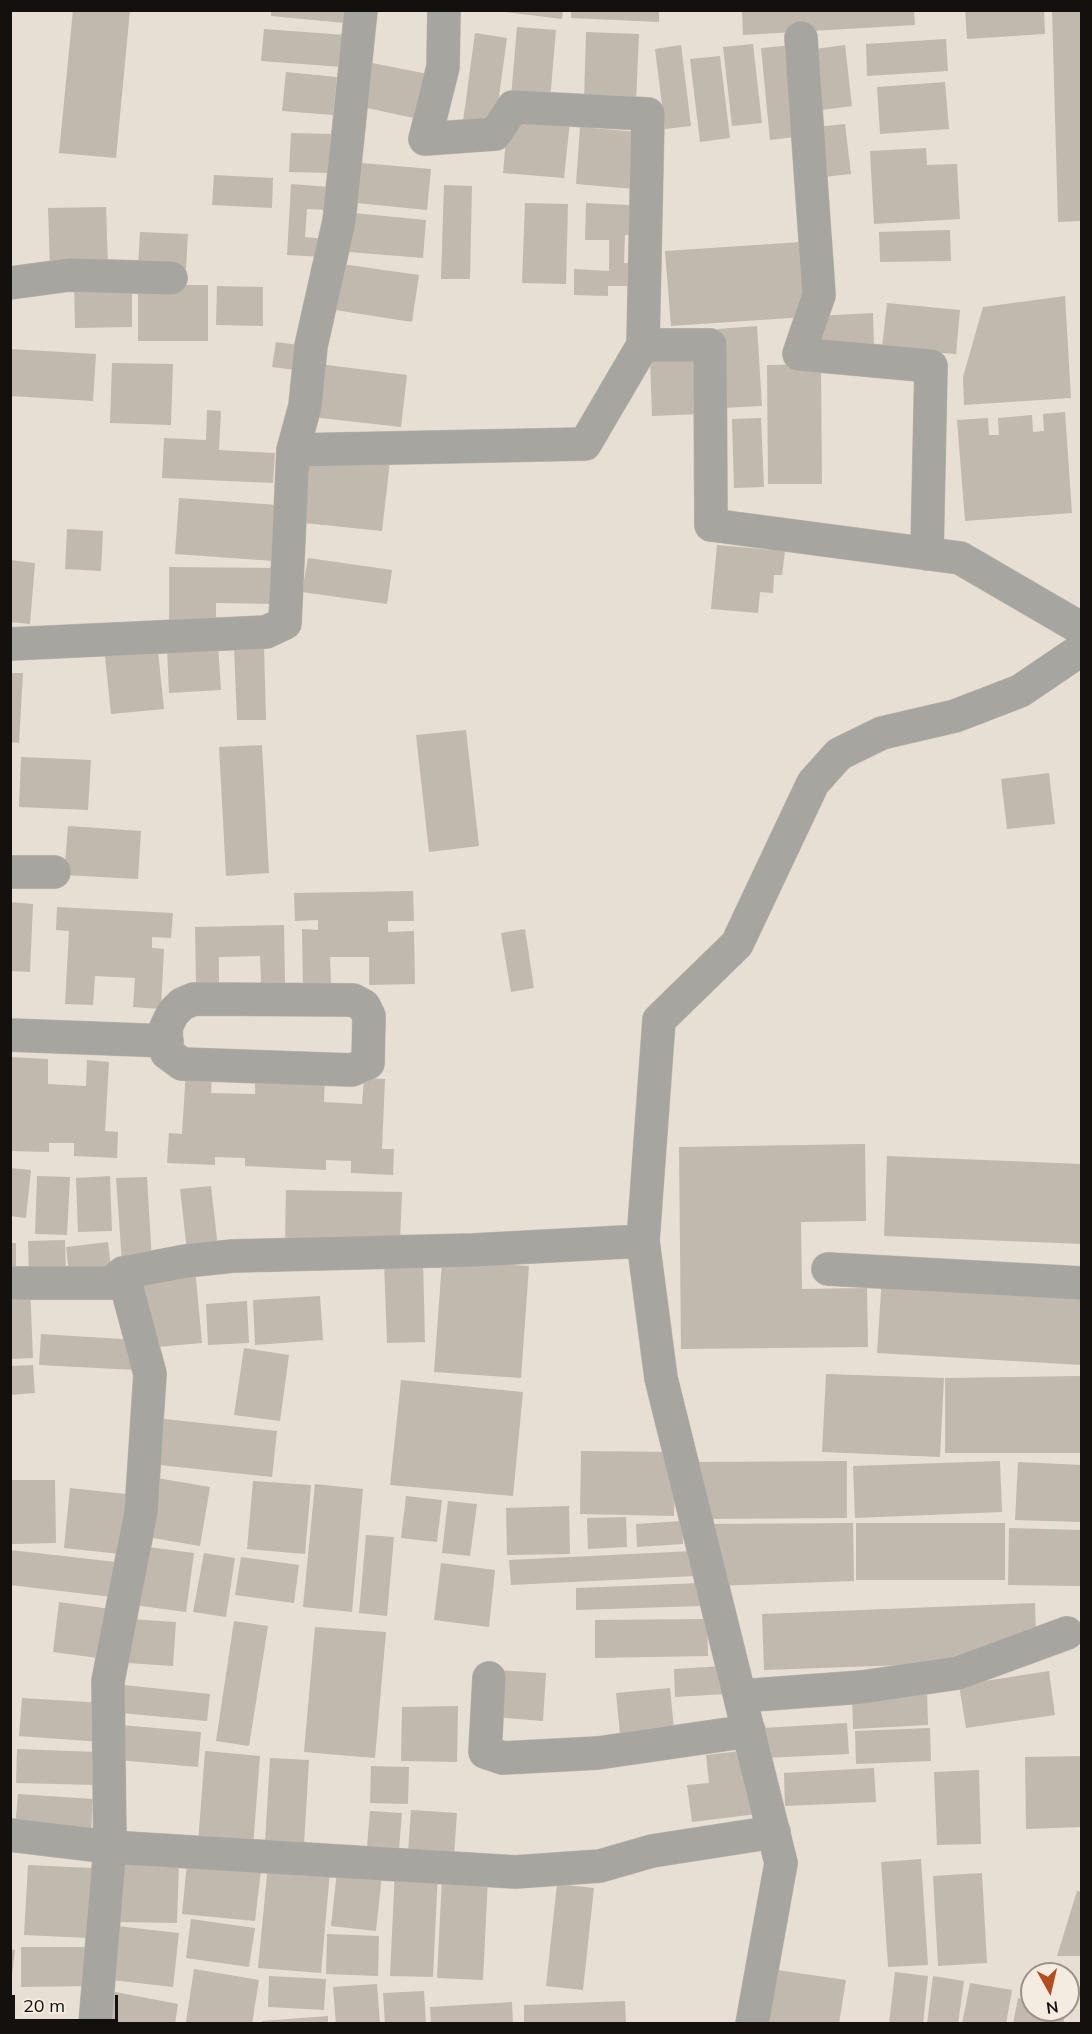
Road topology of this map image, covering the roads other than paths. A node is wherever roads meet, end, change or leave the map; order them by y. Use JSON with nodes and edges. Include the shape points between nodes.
{"nodes":[{"id":1,"x":361,"y":10,"type":"edge"},
{"id":2,"x":444,"y":10,"type":"edge"},
{"id":3,"x":801,"y":38,"type":"dead end"},
{"id":4,"x":171,"y":278,"type":"dead end"},
{"id":5,"x":10,"y":283,"type":"edge"},
{"id":6,"x":644,"y":345,"type":"junction"},
{"id":7,"x":293,"y":450,"type":"junction"},
{"id":8,"x":927,"y":554,"type":"junction"},
{"id":9,"x":1082,"y":629,"type":"edge"},
{"id":10,"x":10,"y":644,"type":"edge"},
{"id":11,"x":1082,"y":649,"type":"edge"},
{"id":12,"x":54,"y":872,"type":"dead end"},
{"id":13,"x":10,"y":873,"type":"edge"},
{"id":14,"x":10,"y":1035,"type":"edge"},
{"id":15,"x":167,"y":1041,"type":"junction"},
{"id":16,"x":643,"y":1241,"type":"junction"},
{"id":17,"x":828,"y":1269,"type":"dead end"},
{"id":18,"x":123,"y":1273,"type":"junction"},
{"id":19,"x":10,"y":1283,"type":"edge"},
{"id":20,"x":1082,"y":1283,"type":"edge"},
{"id":21,"x":1067,"y":1633,"type":"dead end"},
{"id":22,"x":489,"y":1678,"type":"dead end"},
{"id":23,"x":740,"y":1696,"type":"junction"},
{"id":24,"x":748,"y":1731,"type":"junction"},
{"id":25,"x":774,"y":1832,"type":"junction"},
{"id":26,"x":10,"y":1835,"type":"edge"},
{"id":27,"x":110,"y":1847,"type":"junction"},
{"id":28,"x":95,"y":2024,"type":"edge"},
{"id":29,"x":752,"y":2024,"type":"edge"}],
"edges":[{"from":1,"to":7,"type":"street","via":[[339,221],[311,346],[305,406]]},
{"from":2,"to":6,"type":"street","via":[[443,67],[425,139],[495,134],[513,107],[648,114]]},
{"from":3,"to":8,"type":"street","via":[[819,295],[799,354],[931,366]]},
{"from":4,"to":5,"type":"street","via":[[69,275]]},
{"from":6,"to":7,"type":"street","via":[[585,444]]},
{"from":6,"to":8,"type":"street","via":[[710,345],[711,525]]},
{"from":7,"to":10,"type":"street","via":[[285,623],[266,632]]},
{"from":8,"to":9,"type":"street","via":[[960,558]]},
{"from":11,"to":16,"type":"street","via":[[1020,691],[955,716],[882,734],[839,754],[813,783],[736,944],[659,1020]]},
{"from":12,"to":13,"type":"street"},
{"from":14,"to":15,"type":"street"},
{"from":15,"to":15,"type":"street","via":[[166,1027],[173,1013],[194,999],[353,1000],[364,1006],[369,1016],[368,1063],[352,1070],[182,1064],[167,1053]]},
{"from":16,"to":18,"type":"street","via":[[233,1256]]},
{"from":16,"to":23,"type":"street","via":[[661,1378]]},
{"from":17,"to":20,"type":"street"},
{"from":18,"to":19,"type":"street","via":[[111,1283]]},
{"from":18,"to":27,"type":"street","via":[[150,1374],[141,1512],[108,1681]]},
{"from":21,"to":23,"type":"street","via":[[958,1674],[862,1687]]},
{"from":22,"to":24,"type":"street","via":[[485,1752],[503,1758],[598,1753]]},
{"from":23,"to":24,"type":"street"},
{"from":24,"to":25,"type":"street"},
{"from":25,"to":27,"type":"street","via":[[652,1851],[600,1866],[515,1872]]},
{"from":25,"to":29,"type":"street","via":[[781,1863]]},
{"from":26,"to":27,"type":"street"},
{"from":27,"to":28,"type":"street"}]}
